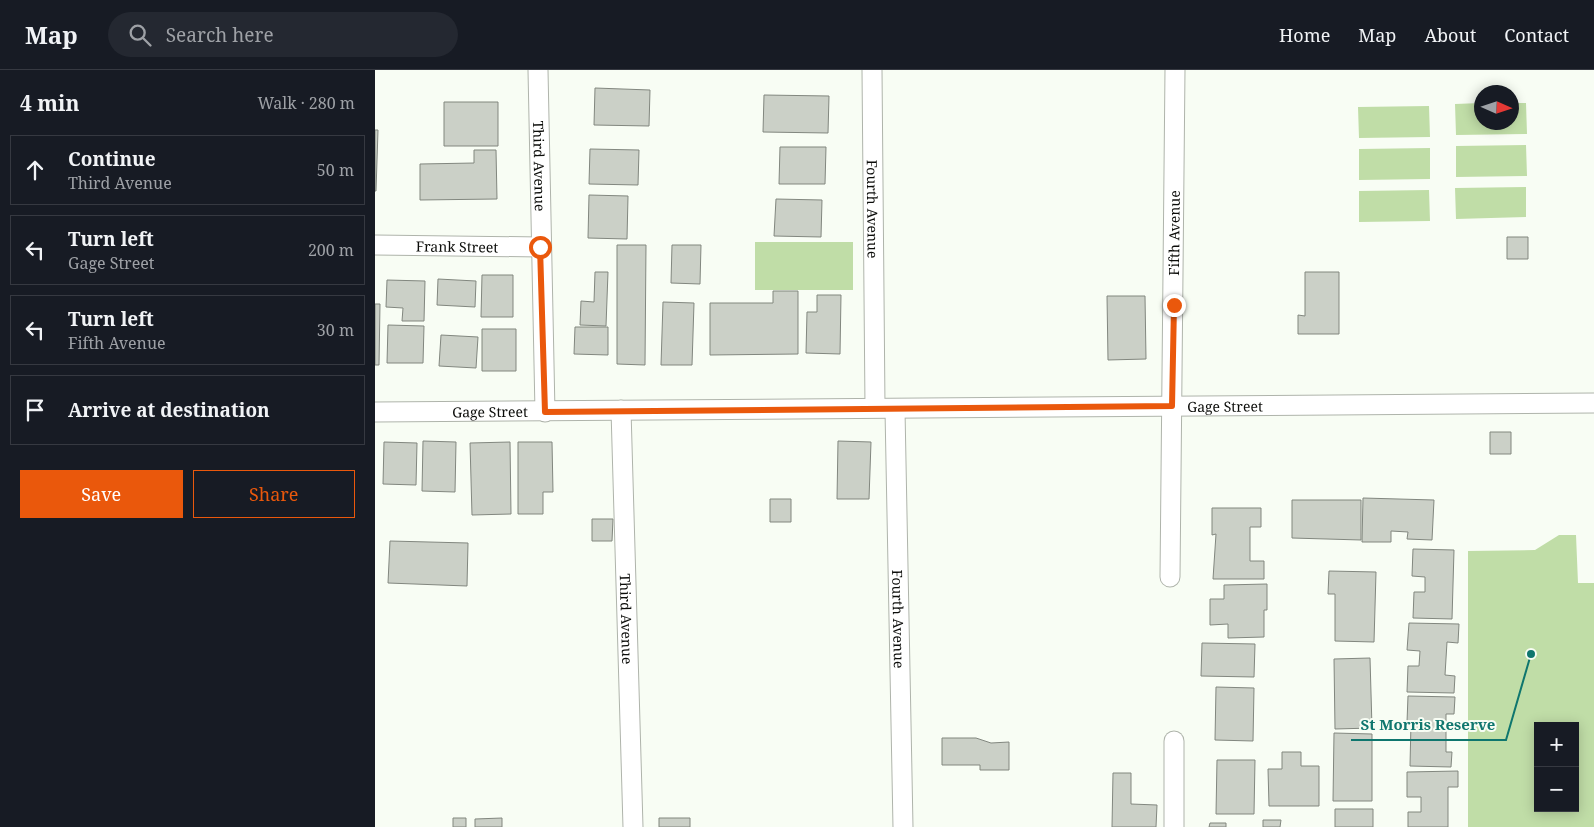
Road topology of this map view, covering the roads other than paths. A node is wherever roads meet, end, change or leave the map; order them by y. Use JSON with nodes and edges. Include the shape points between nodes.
{"nodes":[{"id":1,"x":538,"y":70,"type":"edge"},
{"id":2,"x":872,"y":70,"type":"edge"},
{"id":3,"x":1175,"y":70,"type":"edge"},
{"id":4,"x":375,"y":245,"type":"edge"},
{"id":5,"x":540,"y":247,"type":"junction"},
{"id":6,"x":1594,"y":403,"type":"edge"},
{"id":7,"x":1172,"y":406,"type":"junction"},
{"id":8,"x":875,"y":408,"type":"junction"},
{"id":9,"x":621,"y":410,"type":"junction"},
{"id":10,"x":895,"y":410,"type":"junction"},
{"id":11,"x":375,"y":412,"type":"edge"},
{"id":12,"x":545,"y":412,"type":"junction"},
{"id":13,"x":1170,"y":576,"type":"dead end"},
{"id":14,"x":1174,"y":741,"type":"dead end"},
{"id":15,"x":633,"y":827,"type":"edge"},
{"id":16,"x":903,"y":827,"type":"edge"},
{"id":17,"x":1173,"y":827,"type":"edge"}],
"edges":[{"from":1,"to":5,"type":"street","name":"Third Avenue"},
{"from":2,"to":8,"type":"street","name":"Fourth Avenue"},
{"from":3,"to":7,"type":"street","name":"Fifth Avenue"},
{"from":4,"to":5,"type":"street","name":"Frank Street"},
{"from":5,"to":12,"type":"street","name":"Third Avenue"},
{"from":6,"to":7,"type":"street","name":"Gage Street"},
{"from":7,"to":10,"type":"street","name":"Gage Street"},
{"from":7,"to":13,"type":"street","name":"Fifth Avenue"},
{"from":8,"to":9,"type":"street","name":"Gage Street"},
{"from":8,"to":10,"type":"street","name":"Gage Street"},
{"from":9,"to":12,"type":"street","name":"Gage Street"},
{"from":9,"to":15,"type":"street","name":"Third Avenue"},
{"from":10,"to":16,"type":"street","name":"Fourth Avenue"},
{"from":11,"to":12,"type":"street","name":"Gage Street"},
{"from":14,"to":17,"type":"street"}]}
